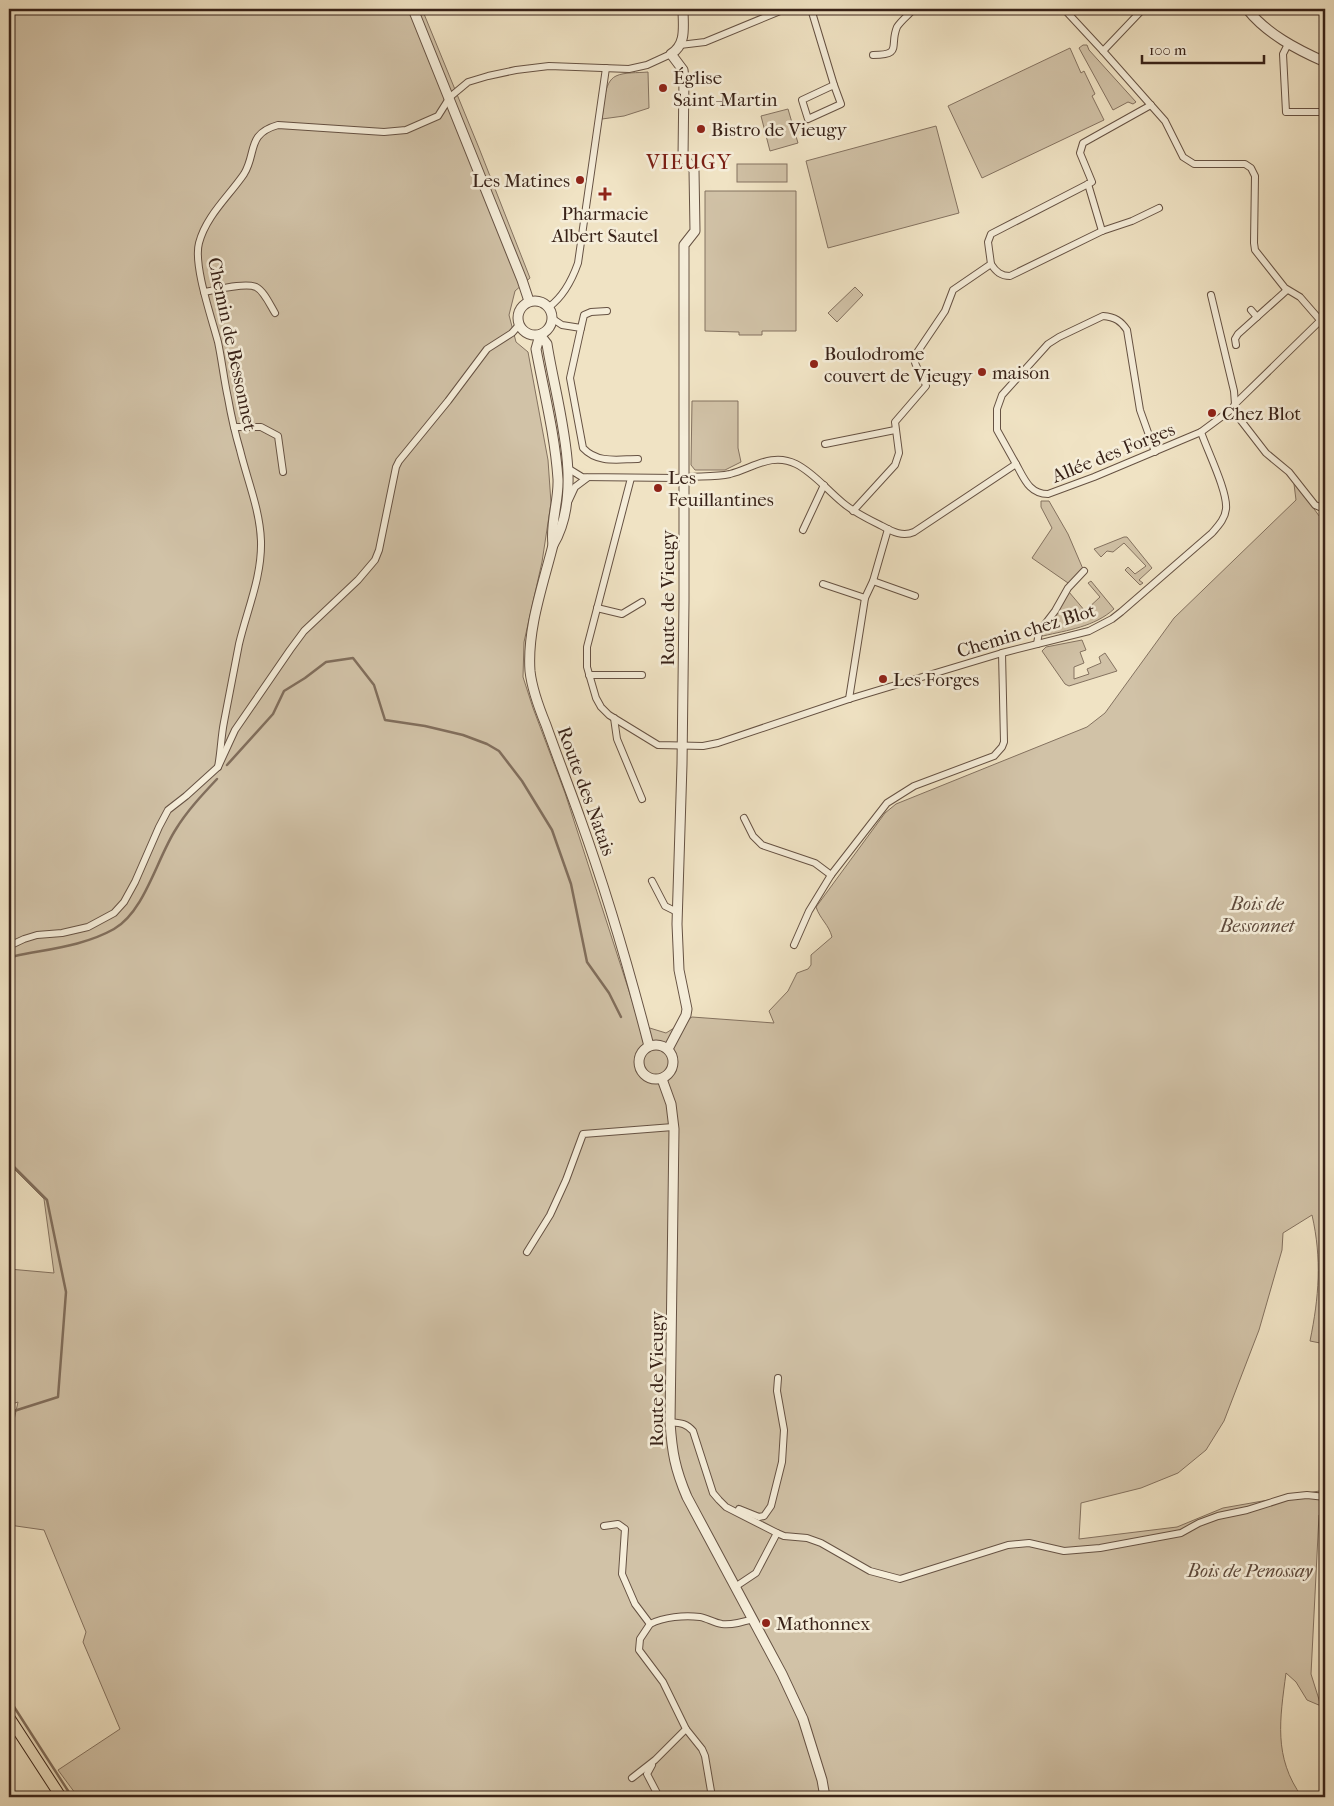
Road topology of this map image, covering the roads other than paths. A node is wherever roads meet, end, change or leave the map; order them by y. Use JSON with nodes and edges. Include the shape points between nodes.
{"nodes":[{"id":1,"x":413,"y":9,"type":"edge"},
{"id":2,"x":684,"y":9,"type":"edge"},
{"id":3,"x":785,"y":9,"type":"edge"},
{"id":4,"x":810,"y":9,"type":"edge"},
{"id":5,"x":910,"y":9,"type":"edge"},
{"id":6,"x":1064,"y":9,"type":"edge"},
{"id":7,"x":1143,"y":9,"type":"edge"},
{"id":8,"x":1246,"y":9,"type":"edge"},
{"id":9,"x":1288,"y":44,"type":"junction"},
{"id":10,"x":680,"y":45,"type":"junction"},
{"id":11,"x":1103,"y":52,"type":"junction"},
{"id":12,"x":671,"y":54,"type":"junction"},
{"id":13,"x":873,"y":55,"type":"dead end"},
{"id":14,"x":1325,"y":62,"type":"edge"},
{"id":15,"x":606,"y":68,"type":"junction"},
{"id":16,"x":834,"y":85,"type":"junction"},
{"id":17,"x":450,"y":97,"type":"junction"},
{"id":18,"x":1151,"y":106,"type":"junction"},
{"id":19,"x":1320,"y":112,"type":"dead end"},
{"id":20,"x":1088,"y":184,"type":"junction"},
{"id":21,"x":1160,"y":208,"type":"dead end"},
{"id":22,"x":1102,"y":231,"type":"junction"},
{"id":23,"x":991,"y":264,"type":"junction"},
{"id":24,"x":1287,"y":290,"type":"junction"},
{"id":25,"x":204,"y":292,"type":"junction"},
{"id":26,"x":1212,"y":295,"type":"dead end"},
{"id":27,"x":529,"y":301,"type":"junction"},
{"id":28,"x":550,"y":307,"type":"junction"},
{"id":29,"x":1251,"y":310,"type":"dead end"},
{"id":30,"x":607,"y":311,"type":"dead end"},
{"id":31,"x":274,"y":313,"type":"dead end"},
{"id":32,"x":1256,"y":317,"type":"junction"},
{"id":33,"x":1322,"y":318,"type":"edge"},
{"id":34,"x":553,"y":319,"type":"junction"},
{"id":35,"x":519,"y":325,"type":"junction"},
{"id":36,"x":581,"y":328,"type":"junction"},
{"id":37,"x":540,"y":335,"type":"junction"},
{"id":38,"x":1236,"y":345,"type":"dead end"},
{"id":39,"x":1234,"y":407,"type":"junction"},
{"id":40,"x":234,"y":427,"type":"junction"},
{"id":41,"x":895,"y":430,"type":"junction"},
{"id":42,"x":1201,"y":432,"type":"junction"},
{"id":43,"x":825,"y":444,"type":"dead end"},
{"id":44,"x":555,"y":445,"type":"junction"},
{"id":45,"x":1155,"y":452,"type":"junction"},
{"id":46,"x":638,"y":459,"type":"dead end"},
{"id":47,"x":1016,"y":464,"type":"junction"},
{"id":48,"x":569,"y":469,"type":"junction"},
{"id":49,"x":283,"y":472,"type":"dead end"},
{"id":50,"x":588,"y":477,"type":"junction"},
{"id":51,"x":684,"y":477,"type":"junction"},
{"id":52,"x":631,"y":478,"type":"junction"},
{"id":53,"x":824,"y":484,"type":"junction"},
{"id":54,"x":1325,"y":507,"type":"edge"},
{"id":55,"x":566,"y":509,"type":"junction"},
{"id":56,"x":853,"y":511,"type":"junction"},
{"id":57,"x":888,"y":529,"type":"junction"},
{"id":58,"x":802,"y":530,"type":"dead end"},
{"id":59,"x":553,"y":545,"type":"junction"},
{"id":60,"x":1084,"y":571,"type":"dead end"},
{"id":61,"x":873,"y":581,"type":"junction"},
{"id":62,"x":824,"y":584,"type":"dead end"},
{"id":63,"x":915,"y":596,"type":"dead end"},
{"id":64,"x":865,"y":598,"type":"junction"},
{"id":65,"x":642,"y":602,"type":"dead end"},
{"id":66,"x":597,"y":608,"type":"junction"},
{"id":67,"x":1037,"y":644,"type":"junction"},
{"id":68,"x":1002,"y":653,"type":"junction"},
{"id":69,"x":589,"y":675,"type":"junction"},
{"id":70,"x":642,"y":675,"type":"dead end"},
{"id":71,"x":849,"y":699,"type":"junction"},
{"id":72,"x":614,"y":718,"type":"junction"},
{"id":73,"x":682,"y":747,"type":"junction"},
{"id":74,"x":218,"y":766,"type":"junction"},
{"id":75,"x":642,"y":799,"type":"dead end"},
{"id":76,"x":744,"y":818,"type":"dead end"},
{"id":77,"x":831,"y":875,"type":"junction"},
{"id":78,"x":652,"y":881,"type":"dead end"},
{"id":79,"x":677,"y":912,"type":"junction"},
{"id":80,"x":794,"y":945,"type":"dead end"},
{"id":81,"x":9,"y":946,"type":"edge"},
{"id":82,"x":649,"y":1046,"type":"junction"},
{"id":83,"x":668,"y":1049,"type":"junction"},
{"id":84,"x":662,"y":1079,"type":"junction"},
{"id":85,"x":673,"y":1127,"type":"junction"},
{"id":86,"x":527,"y":1252,"type":"dead end"},
{"id":87,"x":778,"y":1378,"type":"dead end"},
{"id":88,"x":670,"y":1422,"type":"junction"},
{"id":89,"x":1325,"y":1497,"type":"edge"},
{"id":90,"x":719,"y":1500,"type":"junction"},
{"id":91,"x":604,"y":1526,"type":"dead end"},
{"id":92,"x":777,"y":1533,"type":"junction"},
{"id":93,"x":735,"y":1587,"type":"junction"},
{"id":94,"x":753,"y":1619,"type":"junction"},
{"id":95,"x":650,"y":1624,"type":"junction"},
{"id":96,"x":9,"y":1717,"type":"edge"},
{"id":97,"x":686,"y":1729,"type":"junction"},
{"id":98,"x":655,"y":1760,"type":"junction"},
{"id":99,"x":632,"y":1778,"type":"dead end"},
{"id":100,"x":61,"y":1797,"type":"edge"},
{"id":101,"x":659,"y":1797,"type":"edge"},
{"id":102,"x":712,"y":1797,"type":"edge"},
{"id":103,"x":825,"y":1797,"type":"edge"}],
"edges":[{"from":1,"to":17,"type":"street"},
{"from":2,"to":10,"type":"street"},
{"from":3,"to":10,"type":"street","via":[[705,42]]},
{"from":4,"to":16,"type":"street"},
{"from":5,"to":13,"type":"street","via":[[898,27],[892,52]]},
{"from":6,"to":11,"type":"street"},
{"from":7,"to":11,"type":"street"},
{"from":8,"to":9,"type":"street"},
{"from":9,"to":14,"type":"street"},
{"from":9,"to":19,"type":"street","via":[[1283,54],[1286,112]]},
{"from":10,"to":12,"type":"street"},
{"from":11,"to":18,"type":"street"},
{"from":12,"to":15,"type":"street","name":"Chemin de Bessonnet","via":[[638,67]]},
{"from":12,"to":51,"type":"street","name":"Route de Vieugy","via":[[683,70],[683,157],[694,170],[695,231],[684,245]]},
{"from":15,"to":17,"type":"street","name":"Chemin de Bessonnet","via":[[562,66],[516,70],[468,82]]},
{"from":15,"to":28,"type":"street","via":[[578,263],[569,284]]},
{"from":16,"to":16,"type":"street","via":[[802,100],[808,118],[841,104]]},
{"from":17,"to":25,"type":"street","name":"Chemin de Bessonnet","via":[[438,116],[406,130],[384,132],[278,125],[268,128],[252,146],[247,169],[204,229],[198,245]]},
{"from":17,"to":27,"type":"street"},
{"from":18,"to":20,"type":"street","via":[[1083,143],[1080,153],[1092,182]]},
{"from":18,"to":24,"type":"street","via":[[1165,121],[1187,160],[1194,164],[1245,164],[1252,168],[1255,176],[1255,248]]},
{"from":20,"to":22,"type":"street"},
{"from":20,"to":23,"type":"street","via":[[991,234],[988,242]]},
{"from":21,"to":22,"type":"street"},
{"from":22,"to":23,"type":"street","via":[[1010,276],[996,272]]},
{"from":23,"to":41,"type":"street","via":[[953,290],[945,311],[915,354],[914,362],[926,386],[897,419]]},
{"from":24,"to":32,"type":"street"},
{"from":24,"to":33,"type":"street","via":[[1300,297]]},
{"from":25,"to":31,"type":"street","via":[[256,287]]},
{"from":25,"to":40,"type":"street","name":"Chemin de Bessonnet"},
{"from":26,"to":39,"type":"street","via":[[1234,391]]},
{"from":27,"to":28,"type":"street","via":[[540,301]]},
{"from":27,"to":35,"type":"street","via":[[520,308]]},
{"from":28,"to":34,"type":"street"},
{"from":29,"to":32,"type":"street"},
{"from":30,"to":36,"type":"street","via":[[584,314]]},
{"from":32,"to":38,"type":"street","via":[[1238,334]]},
{"from":33,"to":39,"type":"street"},
{"from":34,"to":36,"type":"street"},
{"from":34,"to":37,"type":"street","via":[[551,326]]},
{"from":35,"to":37,"type":"street","via":[[528,334]]},
{"from":35,"to":74,"type":"street","via":[[487,349],[399,460],[375,560],[290,650],[235,730]]},
{"from":36,"to":46,"type":"street","via":[[570,378],[583,448],[589,455],[601,459]]},
{"from":37,"to":44,"type":"street","name":"Route des Natais","via":[[536,349]]},
{"from":37,"to":48,"type":"street","name":"Route des Natais","via":[[547,344]]},
{"from":39,"to":42,"type":"street"},
{"from":39,"to":54,"type":"street","via":[[1266,453],[1289,472],[1315,505]]},
{"from":40,"to":49,"type":"street","via":[[261,427],[278,436]]},
{"from":40,"to":74,"type":"street","name":"Chemin de Bessonnet","via":[[261,542],[258,579],[234,668]]},
{"from":41,"to":43,"type":"street"},
{"from":41,"to":56,"type":"street","via":[[898,453],[895,465]]},
{"from":42,"to":45,"type":"street","name":"Allée des Forges"},
{"from":42,"to":67,"type":"street","name":"Chemin chez Blot","via":[[1225,495],[1226,509],[1222,522],[1112,619],[1089,631]]},
{"from":44,"to":48,"type":"street"},
{"from":44,"to":59,"type":"street","name":"Route des Natais","via":[[558,481]]},
{"from":45,"to":47,"type":"street","name":"Allée des Forges","via":[[1048,494],[1032,490]]},
{"from":45,"to":47,"type":"street","name":"Allée des Forges","via":[[1140,410],[1127,330],[1120,321],[1104,316],[1048,344],[1002,395],[996,409],[997,430]]},
{"from":47,"to":57,"type":"street","via":[[914,532],[902,534]]},
{"from":48,"to":50,"type":"street"},
{"from":48,"to":55,"type":"street","name":"Route des Natais"},
{"from":50,"to":52,"type":"street"},
{"from":50,"to":55,"type":"street","via":[[575,487]]},
{"from":51,"to":52,"type":"street"},
{"from":51,"to":53,"type":"street","via":[[731,474],[762,461],[781,460],[798,465]]},
{"from":51,"to":73,"type":"street","name":"Route de Vieugy"},
{"from":52,"to":66,"type":"street","name":"Chemin chez Blot"},
{"from":53,"to":56,"type":"street"},
{"from":53,"to":58,"type":"street"},
{"from":55,"to":59,"type":"street","name":"Route des Natais"},
{"from":56,"to":57,"type":"street"},
{"from":57,"to":61,"type":"street"},
{"from":59,"to":82,"type":"street","name":"Route des Natais","via":[[529,649],[530,672],[535,695],[610,904]]},
{"from":60,"to":67,"type":"street","via":[[1068,588],[1039,632]]},
{"from":61,"to":63,"type":"street"},
{"from":61,"to":64,"type":"street"},
{"from":62,"to":64,"type":"street"},
{"from":64,"to":71,"type":"street"},
{"from":65,"to":66,"type":"street","via":[[622,614]]},
{"from":66,"to":69,"type":"street","name":"Chemin chez Blot","via":[[586,657]]},
{"from":67,"to":68,"type":"street","name":"Chemin chez Blot"},
{"from":68,"to":71,"type":"street","name":"Chemin chez Blot"},
{"from":68,"to":77,"type":"street","via":[[1002,748],[994,756],[914,786],[888,803]]},
{"from":69,"to":70,"type":"street"},
{"from":69,"to":72,"type":"street","name":"Chemin chez Blot","via":[[598,703]]},
{"from":71,"to":73,"type":"street","name":"Chemin chez Blot","via":[[718,743]]},
{"from":72,"to":73,"type":"street","name":"Chemin chez Blot","via":[[654,744]]},
{"from":72,"to":75,"type":"street","via":[[617,739]]},
{"from":73,"to":79,"type":"street","name":"Route de Vieugy"},
{"from":74,"to":81,"type":"street","via":[[168,810],[135,882],[114,913],[88,927],[24,938]]},
{"from":76,"to":77,"type":"street","via":[[762,845],[815,863]]},
{"from":77,"to":80,"type":"street","via":[[809,911]]},
{"from":78,"to":79,"type":"street","via":[[664,906]]},
{"from":79,"to":83,"type":"street","name":"Route de Vieugy","via":[[678,970],[686,1015]]},
{"from":82,"to":83,"type":"street","via":[[660,1045]]},
{"from":82,"to":84,"type":"street","via":[[640,1055],[640,1070],[649,1078]]},
{"from":83,"to":84,"type":"street","via":[[673,1066]]},
{"from":84,"to":85,"type":"street","name":"Route de Vieugy"},
{"from":85,"to":86,"type":"street","via":[[583,1134],[550,1215]]},
{"from":85,"to":88,"type":"street","name":"Route de Vieugy"},
{"from":87,"to":90,"type":"street","via":[[784,1430],[782,1462],[771,1506],[764,1516],[759,1517]]},
{"from":88,"to":90,"type":"street","via":[[682,1423],[693,1431],[713,1493]]},
{"from":88,"to":93,"type":"street","name":"Route de Vieugy","via":[[672,1455],[677,1473]]},
{"from":89,"to":92,"type":"street","via":[[1288,1497],[1218,1516],[1181,1533],[1100,1548],[1064,1551],[1029,1543],[1008,1545],[900,1579],[870,1570],[821,1543]]},
{"from":90,"to":92,"type":"street","via":[[726,1507]]},
{"from":91,"to":95,"type":"street","via":[[618,1524],[625,1529],[622,1574],[635,1604]]},
{"from":92,"to":93,"type":"street","via":[[756,1572]]},
{"from":93,"to":94,"type":"street","name":"Route de Vieugy"},
{"from":94,"to":95,"type":"street","via":[[720,1624],[699,1617],[666,1618]]},
{"from":94,"to":103,"type":"street","name":"Route de Vieugy","via":[[803,1719]]},
{"from":95,"to":97,"type":"street","via":[[640,1640],[639,1650],[663,1682]]},
{"from":96,"to":100,"type":"main road"},
{"from":97,"to":98,"type":"street"},
{"from":97,"to":102,"type":"street","via":[[705,1756]]},
{"from":98,"to":99,"type":"street"},
{"from":98,"to":101,"type":"street","via":[[647,1774]]}]}
